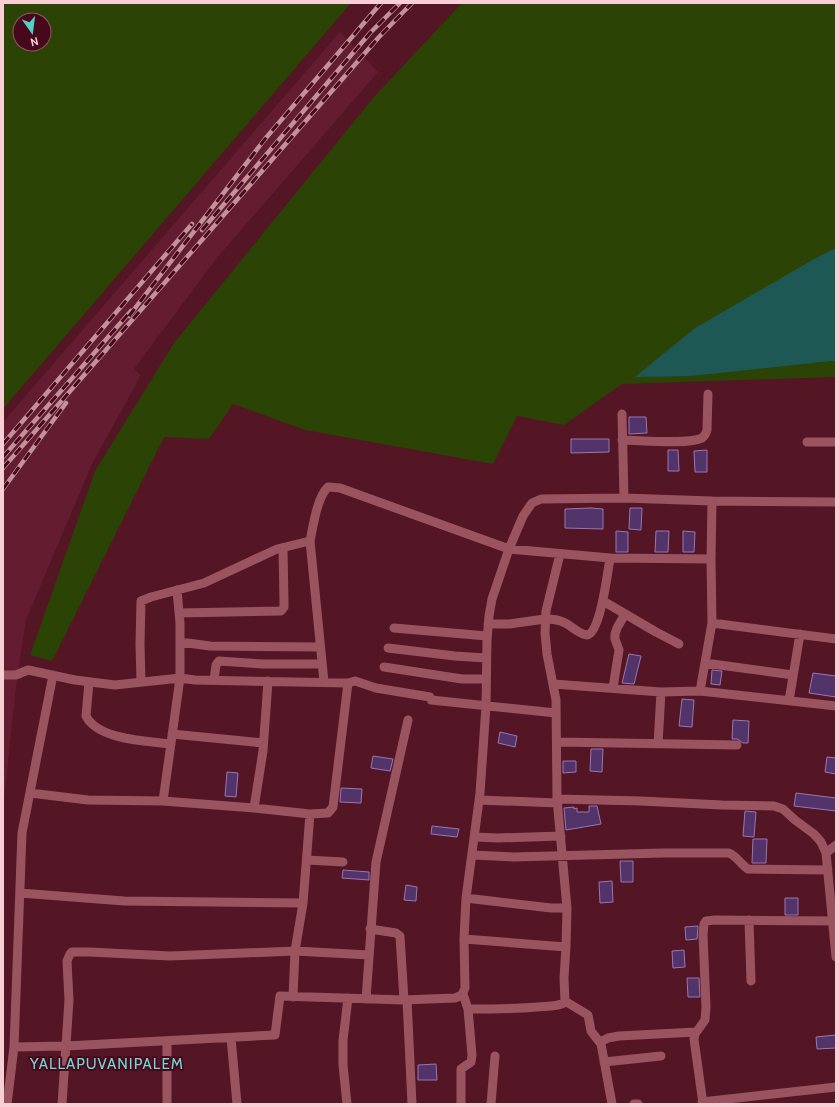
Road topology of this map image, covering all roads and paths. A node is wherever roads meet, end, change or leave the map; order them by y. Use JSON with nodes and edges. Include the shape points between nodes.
{"nodes":[{"id":1,"x":708,"y":394,"type":"dead end"},
{"id":2,"x":622,"y":414,"type":"dead end"},
{"id":3,"x":622,"y":440,"type":"junction"},
{"id":4,"x":807,"y":442,"type":"dead end"},
{"id":5,"x":836,"y":442,"type":"edge"},
{"id":6,"x":624,"y":498,"type":"junction"},
{"id":7,"x":712,"y":501,"type":"junction"},
{"id":8,"x":836,"y":502,"type":"edge"},
{"id":9,"x":310,"y":541,"type":"junction"},
{"id":10,"x":283,"y":548,"type":"junction"},
{"id":11,"x":509,"y":549,"type":"junction"},
{"id":12,"x":560,"y":554,"type":"junction"},
{"id":13,"x":610,"y":558,"type":"junction"},
{"id":14,"x":712,"y":559,"type":"junction"},
{"id":15,"x":177,"y":590,"type":"junction"},
{"id":16,"x":603,"y":601,"type":"junction"},
{"id":17,"x":179,"y":613,"type":"junction"},
{"id":18,"x":625,"y":614,"type":"junction"},
{"id":19,"x":545,"y":619,"type":"junction"},
{"id":20,"x":712,"y":623,"type":"junction"},
{"id":21,"x":488,"y":624,"type":"junction"},
{"id":22,"x":394,"y":628,"type":"dead end"},
{"id":23,"x":800,"y":634,"type":"junction"},
{"id":24,"x":487,"y":636,"type":"junction"},
{"id":25,"x":836,"y":639,"type":"edge"},
{"id":26,"x":180,"y":642,"type":"junction"},
{"id":27,"x":679,"y":644,"type":"dead end"},
{"id":28,"x":320,"y":647,"type":"junction"},
{"id":29,"x":388,"y":648,"type":"dead end"},
{"id":30,"x":486,"y":658,"type":"junction"},
{"id":31,"x":705,"y":663,"type":"junction"},
{"id":32,"x":321,"y":664,"type":"junction"},
{"id":33,"x":384,"y":666,"type":"dead end"},
{"id":34,"x":3,"y":675,"type":"edge"},
{"id":35,"x":793,"y":675,"type":"junction"},
{"id":36,"x":53,"y":676,"type":"junction"},
{"id":37,"x":180,"y":678,"type":"junction"},
{"id":38,"x":486,"y":679,"type":"junction"},
{"id":39,"x":214,"y":680,"type":"junction"},
{"id":40,"x":268,"y":681,"type":"junction"},
{"id":41,"x":89,"y":682,"type":"junction"},
{"id":42,"x":141,"y":682,"type":"junction"},
{"id":43,"x":324,"y":682,"type":"junction"},
{"id":44,"x":348,"y":683,"type":"junction"},
{"id":45,"x":552,"y":684,"type":"junction"},
{"id":46,"x":613,"y":688,"type":"junction"},
{"id":47,"x":700,"y":691,"type":"junction"},
{"id":48,"x":661,"y":692,"type":"junction"},
{"id":49,"x":789,"y":701,"type":"junction"},
{"id":50,"x":486,"y":706,"type":"junction"},
{"id":51,"x":836,"y":706,"type":"edge"},
{"id":52,"x":556,"y":713,"type":"junction"},
{"id":53,"x":408,"y":720,"type":"dead end"},
{"id":54,"x":172,"y":734,"type":"junction"},
{"id":55,"x":557,"y":742,"type":"junction"},
{"id":56,"x":263,"y":743,"type":"junction"},
{"id":57,"x":171,"y":744,"type":"junction"},
{"id":58,"x":658,"y":744,"type":"junction"},
{"id":59,"x":737,"y":745,"type":"dead end"},
{"id":60,"x":30,"y":793,"type":"junction"},
{"id":61,"x":480,"y":800,"type":"junction"},
{"id":62,"x":163,"y":801,"type":"junction"},
{"id":63,"x":558,"y":801,"type":"junction"},
{"id":64,"x":254,"y":808,"type":"junction"},
{"id":65,"x":310,"y":814,"type":"junction"},
{"id":66,"x":561,"y":836,"type":"junction"},
{"id":67,"x":474,"y":837,"type":"junction"},
{"id":68,"x":836,"y":845,"type":"edge"},
{"id":69,"x":826,"y":853,"type":"junction"},
{"id":70,"x":472,"y":855,"type":"junction"},
{"id":71,"x":562,"y":856,"type":"junction"},
{"id":72,"x":307,"y":860,"type":"junction"},
{"id":73,"x":343,"y":862,"type":"dead end"},
{"id":74,"x":828,"y":870,"type":"junction"},
{"id":75,"x":20,"y":893,"type":"junction"},
{"id":76,"x":466,"y":898,"type":"junction"},
{"id":77,"x":303,"y":903,"type":"junction"},
{"id":78,"x":567,"y":908,"type":"junction"},
{"id":79,"x":749,"y":920,"type":"junction"},
{"id":80,"x":835,"y":921,"type":"edge"},
{"id":81,"x":370,"y":929,"type":"junction"},
{"id":82,"x":464,"y":939,"type":"junction"},
{"id":83,"x":566,"y":947,"type":"junction"},
{"id":84,"x":295,"y":951,"type":"junction"},
{"id":85,"x":369,"y":955,"type":"junction"},
{"id":86,"x":836,"y":957,"type":"edge"},
{"id":87,"x":751,"y":981,"type":"dead end"},
{"id":88,"x":463,"y":994,"type":"junction"},
{"id":89,"x":293,"y":997,"type":"junction"},
{"id":90,"x":348,"y":998,"type":"junction"},
{"id":91,"x":366,"y":998,"type":"junction"},
{"id":92,"x":405,"y":1000,"type":"junction"},
{"id":93,"x":565,"y":1001,"type":"junction"},
{"id":94,"x":468,"y":1009,"type":"junction"},
{"id":95,"x":696,"y":1032,"type":"junction"},
{"id":96,"x":231,"y":1038,"type":"junction"},
{"id":97,"x":167,"y":1041,"type":"junction"},
{"id":98,"x":601,"y":1044,"type":"junction"},
{"id":99,"x":66,"y":1046,"type":"junction"},
{"id":100,"x":14,"y":1047,"type":"junction"},
{"id":101,"x":495,"y":1056,"type":"dead end"},
{"id":102,"x":661,"y":1056,"type":"dead end"},
{"id":103,"x":604,"y":1062,"type":"junction"},
{"id":104,"x":836,"y":1087,"type":"edge"},
{"id":105,"x":703,"y":1103,"type":"edge"},
{"id":106,"x":7,"y":1104,"type":"edge"},
{"id":107,"x":62,"y":1104,"type":"edge"},
{"id":108,"x":167,"y":1104,"type":"edge"},
{"id":109,"x":237,"y":1104,"type":"edge"},
{"id":110,"x":347,"y":1104,"type":"edge"},
{"id":111,"x":412,"y":1104,"type":"edge"},
{"id":112,"x":461,"y":1104,"type":"edge"},
{"id":113,"x":490,"y":1104,"type":"edge"},
{"id":114,"x":612,"y":1104,"type":"edge"},
{"id":115,"x":634,"y":1104,"type":"edge"},
{"id":116,"x":638,"y":1104,"type":"edge"}],
"edges":[{"from":1,"to":3,"type":"street","via":[[707,430],[703,438],[686,442]]},
{"from":2,"to":3,"type":"street"},
{"from":3,"to":6,"type":"street"},
{"from":4,"to":5,"type":"street"},
{"from":6,"to":7,"type":"street"},
{"from":6,"to":11,"type":"street","via":[[548,498],[532,503],[523,516]]},
{"from":7,"to":8,"type":"street"},
{"from":7,"to":14,"type":"street"},
{"from":9,"to":10,"type":"street"},
{"from":9,"to":11,"type":"street","via":[[323,492],[332,487]]},
{"from":9,"to":28,"type":"street"},
{"from":10,"to":15,"type":"street","via":[[204,583]]},
{"from":10,"to":17,"type":"street","via":[[284,607],[281,611]]},
{"from":11,"to":12,"type":"street"},
{"from":11,"to":21,"type":"street","via":[[492,599]]},
{"from":12,"to":13,"type":"street"},
{"from":12,"to":19,"type":"street"},
{"from":13,"to":14,"type":"street"},
{"from":13,"to":16,"type":"street"},
{"from":14,"to":20,"type":"street"},
{"from":15,"to":17,"type":"street"},
{"from":15,"to":42,"type":"street","via":[[142,602]]},
{"from":16,"to":18,"type":"street"},
{"from":16,"to":19,"type":"street","via":[[593,632],[589,635],[564,622]]},
{"from":17,"to":26,"type":"street"},
{"from":18,"to":27,"type":"street"},
{"from":18,"to":46,"type":"street","via":[[617,628],[615,639],[619,650]]},
{"from":19,"to":21,"type":"street"},
{"from":19,"to":45,"type":"street"},
{"from":20,"to":23,"type":"street"},
{"from":20,"to":31,"type":"street"},
{"from":21,"to":24,"type":"street"},
{"from":22,"to":24,"type":"street"},
{"from":23,"to":25,"type":"street"},
{"from":23,"to":35,"type":"street"},
{"from":24,"to":30,"type":"street"},
{"from":26,"to":28,"type":"street","via":[[210,646]]},
{"from":26,"to":37,"type":"street"},
{"from":28,"to":32,"type":"street"},
{"from":29,"to":30,"type":"street"},
{"from":30,"to":38,"type":"street"},
{"from":31,"to":35,"type":"street"},
{"from":31,"to":47,"type":"street"},
{"from":32,"to":39,"type":"street","via":[[219,661]]},
{"from":32,"to":43,"type":"street"},
{"from":33,"to":38,"type":"street","via":[[462,679]]},
{"from":34,"to":36,"type":"street","via":[[16,675],[28,670]]},
{"from":35,"to":49,"type":"street"},
{"from":36,"to":41,"type":"street"},
{"from":36,"to":60,"type":"street"},
{"from":37,"to":39,"type":"street"},
{"from":37,"to":42,"type":"street"},
{"from":37,"to":54,"type":"street"},
{"from":38,"to":50,"type":"street"},
{"from":39,"to":40,"type":"street"},
{"from":40,"to":43,"type":"street"},
{"from":40,"to":56,"type":"street"},
{"from":41,"to":42,"type":"street","via":[[115,685]]},
{"from":41,"to":57,"type":"street","via":[[86,716],[97,728],[123,738]]},
{"from":43,"to":44,"type":"street"},
{"from":44,"to":50,"type":"street","via":[[355,681],[376,688],[430,697],[431,700]]},
{"from":44,"to":65,"type":"street","via":[[333,807],[328,813]]},
{"from":45,"to":46,"type":"street"},
{"from":45,"to":52,"type":"street"},
{"from":46,"to":48,"type":"street"},
{"from":47,"to":48,"type":"street"},
{"from":47,"to":49,"type":"street"},
{"from":48,"to":58,"type":"street"},
{"from":49,"to":51,"type":"street"},
{"from":50,"to":52,"type":"street"},
{"from":50,"to":61,"type":"street"},
{"from":52,"to":55,"type":"street"},
{"from":53,"to":81,"type":"street","via":[[376,862]]},
{"from":54,"to":56,"type":"street"},
{"from":54,"to":57,"type":"street"},
{"from":55,"to":58,"type":"street"},
{"from":55,"to":63,"type":"street"},
{"from":56,"to":64,"type":"street"},
{"from":57,"to":62,"type":"street"},
{"from":58,"to":59,"type":"street"},
{"from":60,"to":62,"type":"street","via":[[88,800]]},
{"from":60,"to":75,"type":"street","via":[[22,833]]},
{"from":61,"to":63,"type":"street"},
{"from":61,"to":67,"type":"street"},
{"from":62,"to":64,"type":"street"},
{"from":63,"to":66,"type":"street"},
{"from":63,"to":69,"type":"street","via":[[642,800],[774,806],[784,809],[814,834]]},
{"from":64,"to":65,"type":"street"},
{"from":65,"to":72,"type":"street"},
{"from":66,"to":67,"type":"street"},
{"from":66,"to":71,"type":"street"},
{"from":67,"to":70,"type":"street"},
{"from":68,"to":69,"type":"street"},
{"from":69,"to":74,"type":"street"},
{"from":70,"to":71,"type":"street"},
{"from":70,"to":76,"type":"street"},
{"from":71,"to":74,"type":"street","via":[[729,854],[735,856],[748,869]]},
{"from":71,"to":78,"type":"street"},
{"from":72,"to":73,"type":"street"},
{"from":72,"to":77,"type":"street"},
{"from":74,"to":80,"type":"street"},
{"from":75,"to":77,"type":"street","via":[[124,901]]},
{"from":75,"to":100,"type":"street"},
{"from":76,"to":78,"type":"street"},
{"from":76,"to":82,"type":"street"},
{"from":77,"to":84,"type":"street"},
{"from":78,"to":83,"type":"street"},
{"from":79,"to":80,"type":"street"},
{"from":79,"to":87,"type":"street"},
{"from":79,"to":95,"type":"street","via":[[710,920],[704,924],[706,1007],[705,1020]]},
{"from":80,"to":86,"type":"street"},
{"from":81,"to":85,"type":"street"},
{"from":81,"to":92,"type":"street","via":[[396,933],[400,936]]},
{"from":82,"to":83,"type":"street"},
{"from":82,"to":88,"type":"street"},
{"from":83,"to":93,"type":"street"},
{"from":84,"to":85,"type":"street"},
{"from":84,"to":89,"type":"street"},
{"from":84,"to":99,"type":"street","via":[[170,956],[72,952],[67,961],[69,1000]]},
{"from":85,"to":91,"type":"street"},
{"from":88,"to":92,"type":"street","via":[[449,999]]},
{"from":88,"to":94,"type":"street"},
{"from":89,"to":90,"type":"street"},
{"from":89,"to":96,"type":"street","via":[[280,996],[275,1035]]},
{"from":90,"to":91,"type":"street"},
{"from":90,"to":110,"type":"street","via":[[343,1040]]},
{"from":91,"to":92,"type":"street"},
{"from":92,"to":111,"type":"street"},
{"from":93,"to":94,"type":"street","via":[[561,1005]]},
{"from":93,"to":98,"type":"street","via":[[588,1015],[591,1031]]},
{"from":94,"to":112,"type":"street","via":[[472,1055],[471,1062],[461,1069]]},
{"from":95,"to":98,"type":"street","via":[[619,1036],[604,1040]]},
{"from":95,"to":105,"type":"street","via":[[694,1039]]},
{"from":96,"to":97,"type":"street"},
{"from":96,"to":109,"type":"street"},
{"from":97,"to":99,"type":"street"},
{"from":97,"to":108,"type":"street"},
{"from":98,"to":103,"type":"street"},
{"from":99,"to":100,"type":"street"},
{"from":99,"to":107,"type":"street"},
{"from":100,"to":106,"type":"street"},
{"from":101,"to":113,"type":"street"},
{"from":102,"to":103,"type":"street"},
{"from":103,"to":114,"type":"street"},
{"from":104,"to":105,"type":"street"},
{"from":115,"to":116,"type":"street"}]}
